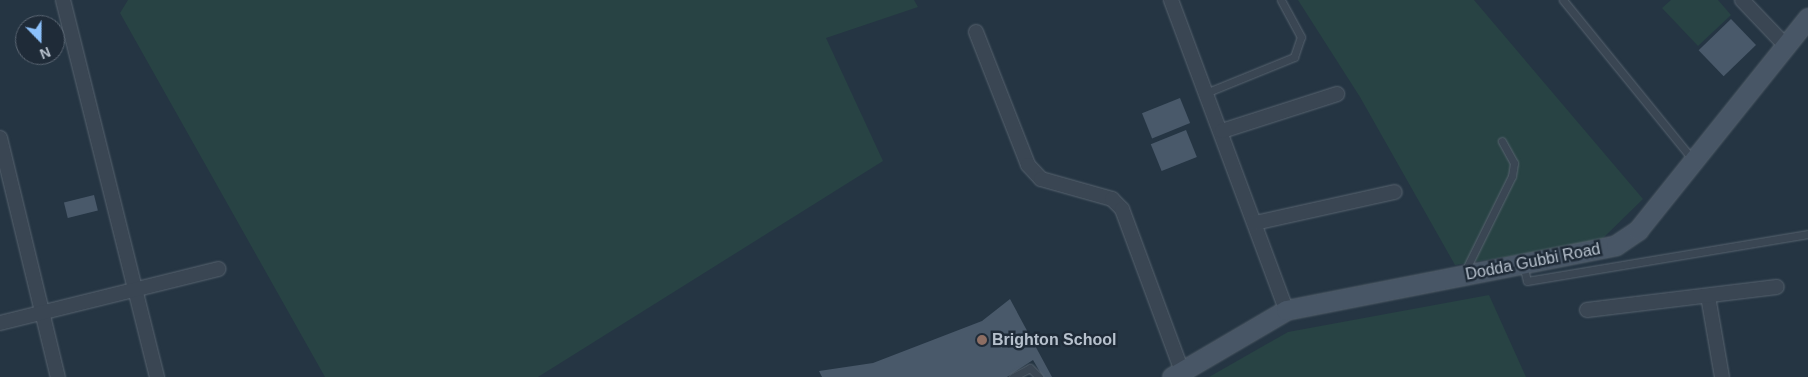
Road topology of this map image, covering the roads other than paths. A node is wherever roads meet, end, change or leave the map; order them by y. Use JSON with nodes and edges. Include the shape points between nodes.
{"nodes":[{"id":1,"x":63,"y":0,"type":"edge"},
{"id":2,"x":1171,"y":0,"type":"edge"},
{"id":3,"x":1281,"y":0,"type":"edge"},
{"id":4,"x":1564,"y":0,"type":"edge"},
{"id":5,"x":1742,"y":0,"type":"edge"},
{"id":6,"x":1808,"y":18,"type":"edge"},
{"id":7,"x":976,"y":32,"type":"dead end"},
{"id":8,"x":1786,"y":46,"type":"junction"},
{"id":9,"x":1208,"y":92,"type":"junction"},
{"id":10,"x":1337,"y":94,"type":"dead end"},
{"id":11,"x":1222,"y":131,"type":"junction"},
{"id":12,"x":0,"y":138,"type":"edge"},
{"id":13,"x":1502,"y":141,"type":"dead end"},
{"id":14,"x":1694,"y":161,"type":"junction"},
{"id":15,"x":1395,"y":192,"type":"dead end"},
{"id":16,"x":1255,"y":224,"type":"junction"},
{"id":17,"x":1808,"y":234,"type":"edge"},
{"id":18,"x":1523,"y":264,"type":"junction"},
{"id":19,"x":218,"y":269,"type":"dead end"},
{"id":20,"x":1463,"y":275,"type":"junction"},
{"id":21,"x":1777,"y":288,"type":"dead end"},
{"id":22,"x":137,"y":289,"type":"junction"},
{"id":23,"x":1708,"y":296,"type":"junction"},
{"id":24,"x":1286,"y":310,"type":"junction"},
{"id":25,"x":1587,"y":310,"type":"dead end"},
{"id":26,"x":43,"y":312,"type":"junction"},
{"id":27,"x":0,"y":323,"type":"edge"},
{"id":28,"x":1177,"y":374,"type":"edge"},
{"id":29,"x":58,"y":377,"type":"edge"},
{"id":30,"x":157,"y":377,"type":"edge"},
{"id":31,"x":1013,"y":377,"type":"edge"},
{"id":32,"x":1039,"y":377,"type":"edge"},
{"id":33,"x":1722,"y":377,"type":"edge"}],
"edges":[{"from":1,"to":22,"type":"street"},
{"from":2,"to":9,"type":"street"},
{"from":3,"to":9,"type":"lane","via":[[1301,37],[1294,57]]},
{"from":4,"to":14,"type":"lane"},
{"from":5,"to":8,"type":"street"},
{"from":6,"to":8,"type":"street","name":"Dodda Gubbi Road"},
{"from":7,"to":28,"type":"street","via":[[1028,165],[1041,179],[1112,199],[1122,209]]},
{"from":8,"to":14,"type":"street","name":"Dodda Gubbi Road"},
{"from":9,"to":11,"type":"street"},
{"from":10,"to":11,"type":"street"},
{"from":11,"to":16,"type":"street"},
{"from":12,"to":26,"type":"street"},
{"from":13,"to":20,"type":"lane","via":[[1514,163],[1512,176]]},
{"from":14,"to":18,"type":"street","name":"Dodda Gubbi Road","via":[[1638,230],[1616,245]]},
{"from":15,"to":16,"type":"street"},
{"from":16,"to":24,"type":"street"},
{"from":17,"to":18,"type":"lane","via":[[1527,281]]},
{"from":18,"to":20,"type":"street","name":"Dodda Gubbi Road"},
{"from":19,"to":22,"type":"street"},
{"from":20,"to":24,"type":"street","name":"Dodda Gubbi Road"},
{"from":21,"to":23,"type":"street"},
{"from":22,"to":26,"type":"street"},
{"from":22,"to":30,"type":"street"},
{"from":23,"to":25,"type":"street"},
{"from":23,"to":33,"type":"street"},
{"from":24,"to":28,"type":"street","name":"Dodda Gubbi Road"},
{"from":26,"to":27,"type":"street"},
{"from":26,"to":29,"type":"street"},
{"from":31,"to":32,"type":"lane","via":[[1030,368]]}]}
